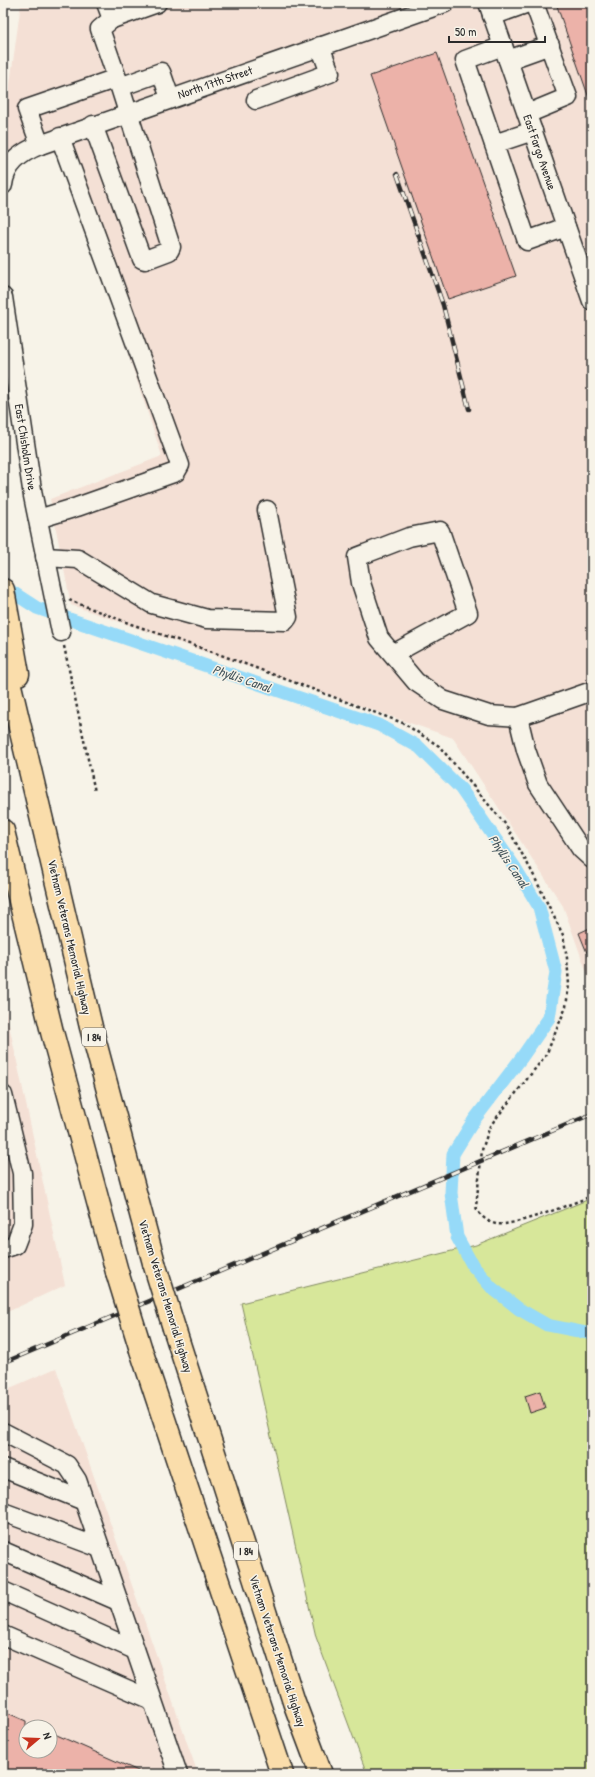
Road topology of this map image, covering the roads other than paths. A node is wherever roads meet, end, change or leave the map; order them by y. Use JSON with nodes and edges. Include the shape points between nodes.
{"nodes":[{"id":1,"x":157,"y":3,"type":"edge"},
{"id":2,"x":445,"y":3,"type":"edge"},
{"id":3,"x":528,"y":3,"type":"edge"},
{"id":4,"x":534,"y":3,"type":"edge"},
{"id":5,"x":490,"y":9,"type":"edge"},
{"id":6,"x":109,"y":11,"type":"edge"},
{"id":7,"x":550,"y":45,"type":"junction"},
{"id":8,"x":320,"y":46,"type":"junction"},
{"id":9,"x":505,"y":53,"type":"junction"},
{"id":10,"x":118,"y":82,"type":"junction"},
{"id":11,"x":170,"y":98,"type":"junction"},
{"id":12,"x":256,"y":100,"type":"dead end"},
{"id":13,"x":128,"y":113,"type":"junction"},
{"id":14,"x":527,"y":114,"type":"junction"},
{"id":15,"x":93,"y":125,"type":"junction"},
{"id":16,"x":533,"y":131,"type":"junction"},
{"id":17,"x":60,"y":138,"type":"junction"},
{"id":18,"x":494,"y":144,"type":"junction"},
{"id":19,"x":40,"y":145,"type":"junction"},
{"id":20,"x":3,"y":185,"type":"edge"},
{"id":21,"x":566,"y":227,"type":"junction"},
{"id":22,"x":3,"y":297,"type":"edge"},
{"id":23,"x":592,"y":301,"type":"edge"},
{"id":24,"x":267,"y":510,"type":"dead end"},
{"id":25,"x":38,"y":519,"type":"junction"},
{"id":26,"x":45,"y":557,"type":"junction"},
{"id":27,"x":3,"y":590,"type":"edge"},
{"id":28,"x":61,"y":632,"type":"road end"},
{"id":29,"x":393,"y":654,"type":"junction"},
{"id":30,"x":3,"y":656,"type":"edge"},
{"id":31,"x":592,"y":691,"type":"edge"},
{"id":32,"x":518,"y":717,"type":"junction"},
{"id":33,"x":40,"y":810,"type":"junction"},
{"id":34,"x":3,"y":831,"type":"edge"},
{"id":35,"x":592,"y":859,"type":"edge"},
{"id":36,"x":3,"y":1095,"type":"edge"},
{"id":37,"x":3,"y":1249,"type":"edge"},
{"id":38,"x":3,"y":1432,"type":"edge"},
{"id":39,"x":3,"y":1468,"type":"edge"},
{"id":40,"x":84,"y":1501,"type":"junction"},
{"id":41,"x":3,"y":1512,"type":"edge"},
{"id":42,"x":100,"y":1548,"type":"junction"},
{"id":43,"x":3,"y":1551,"type":"edge"},
{"id":44,"x":3,"y":1591,"type":"edge"},
{"id":45,"x":118,"y":1602,"type":"junction"},
{"id":46,"x":3,"y":1635,"type":"edge"},
{"id":47,"x":135,"y":1650,"type":"junction"},
{"id":48,"x":152,"y":1700,"type":"junction"},
{"id":49,"x":178,"y":1774,"type":"edge"},
{"id":50,"x":282,"y":1774,"type":"edge"},
{"id":51,"x":321,"y":1774,"type":"edge"}],
"edges":[{"from":1,"to":6,"type":"street"},
{"from":2,"to":8,"type":"street","name":"North 17th Street"},
{"from":3,"to":5,"type":"street"},
{"from":4,"to":7,"type":"street"},
{"from":5,"to":9,"type":"street","name":"East Fargo Avenue"},
{"from":6,"to":10,"type":"street","via":[[100,29]]},
{"from":7,"to":9,"type":"street"},
{"from":7,"to":14,"type":"street","via":[[568,97]]},
{"from":8,"to":11,"type":"street","name":"North 17th Street"},
{"from":8,"to":12,"type":"street","via":[[330,73]]},
{"from":9,"to":14,"type":"street","name":"East Fargo Avenue"},
{"from":9,"to":18,"type":"street","via":[[465,60]]},
{"from":10,"to":11,"type":"street","via":[[161,72]]},
{"from":10,"to":13,"type":"street"},
{"from":10,"to":19,"type":"street","via":[[27,109]]},
{"from":11,"to":13,"type":"street","name":"North 17th Street"},
{"from":13,"to":15,"type":"street","name":"North 17th Street"},
{"from":13,"to":15,"type":"street","via":[[171,246],[169,250],[145,260],[142,259]]},
{"from":14,"to":16,"type":"street","name":"East Fargo Avenue"},
{"from":15,"to":17,"type":"street","name":"North 17th Street"},
{"from":16,"to":18,"type":"street"},
{"from":16,"to":21,"type":"street","name":"East Fargo Avenue"},
{"from":17,"to":19,"type":"street","name":"North 17th Street"},
{"from":17,"to":25,"type":"street","via":[[180,465],[176,472]]},
{"from":18,"to":21,"type":"street","via":[[528,241]]},
{"from":19,"to":20,"type":"street","name":"North 17th Street","via":[[25,151],[14,160]]},
{"from":21,"to":23,"type":"street","name":"East Fargo Avenue"},
{"from":22,"to":25,"type":"street","name":"East Chisholm Drive"},
{"from":24,"to":26,"type":"street","via":[[288,617],[286,621],[207,619],[152,604],[78,559]]},
{"from":25,"to":26,"type":"street","name":"East Chisholm Drive"},
{"from":26,"to":28,"type":"street","name":"East Chisholm Drive"},
{"from":27,"to":33,"type":"highway"},
{"from":29,"to":29,"type":"street","via":[[379,638],[361,583],[357,556],[409,537],[440,531],[468,613]]},
{"from":29,"to":32,"type":"street","via":[[416,682],[443,700],[489,715]]},
{"from":30,"to":33,"type":"highway","number":"I 84"},
{"from":31,"to":32,"type":"street"},
{"from":32,"to":35,"type":"street","via":[[538,784],[581,849]]},
{"from":33,"to":51,"type":"highway","name":"Vietnam Veterans Memorial Highway","number":"I 84","bridge":true,"via":[[91,1027],[154,1262],[294,1702]]},
{"from":34,"to":50,"type":"highway","bridge":true,"via":[[52,1032],[117,1272]]},
{"from":36,"to":37,"type":"street","via":[[22,1173],[23,1224],[15,1245]]},
{"from":38,"to":40,"type":"street","via":[[67,1465],[77,1480]]},
{"from":39,"to":40,"type":"street"},
{"from":40,"to":42,"type":"street"},
{"from":41,"to":42,"type":"street"},
{"from":42,"to":45,"type":"street"},
{"from":43,"to":45,"type":"street"},
{"from":44,"to":47,"type":"street"},
{"from":45,"to":47,"type":"street"},
{"from":46,"to":48,"type":"street"},
{"from":47,"to":48,"type":"street"},
{"from":48,"to":49,"type":"street"}]}
